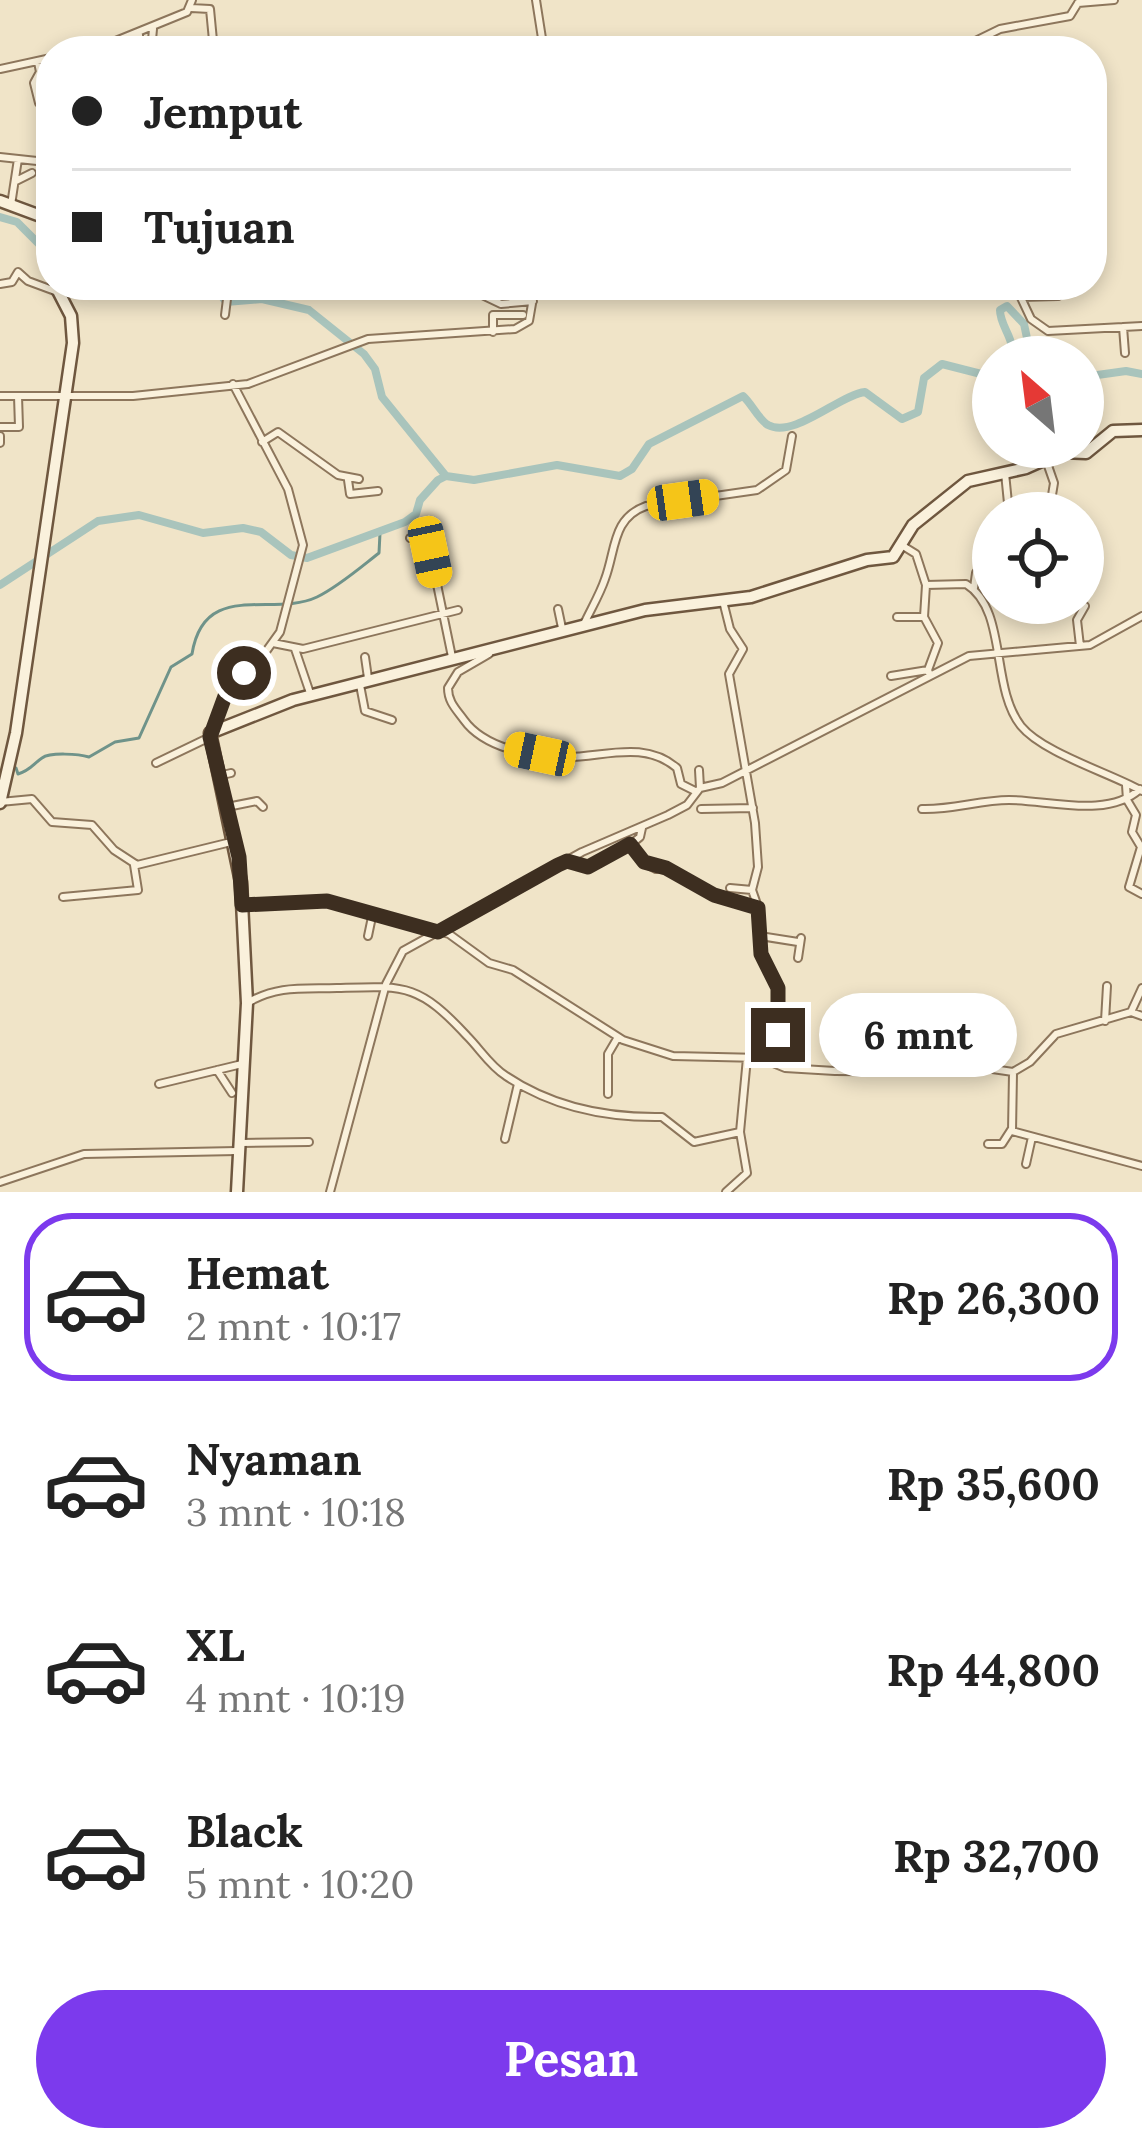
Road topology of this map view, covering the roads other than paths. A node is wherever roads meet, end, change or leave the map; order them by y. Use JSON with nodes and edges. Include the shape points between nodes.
{"nodes":[{"id":1,"x":536,"y":0,"type":"edge"},
{"id":2,"x":1114,"y":0,"type":"edge"},
{"id":3,"x":1078,"y":2,"type":"edge"},
{"id":4,"x":191,"y":4,"type":"edge"},
{"id":5,"x":153,"y":29,"type":"junction"},
{"id":6,"x":139,"y":34,"type":"joint"},
{"id":7,"x":135,"y":36,"type":"edge"},
{"id":8,"x":152,"y":36,"type":"edge"},
{"id":9,"x":213,"y":36,"type":"edge"},
{"id":10,"x":542,"y":36,"type":"edge"},
{"id":11,"x":986,"y":36,"type":"edge"},
{"id":12,"x":36,"y":66,"type":"edge"},
{"id":13,"x":0,"y":69,"type":"edge"},
{"id":14,"x":0,"y":158,"type":"edge"},
{"id":15,"x":17,"y":159,"type":"junction"},
{"id":16,"x":36,"y":161,"type":"edge"},
{"id":17,"x":32,"y":173,"type":"dead end"},
{"id":18,"x":16,"y":181,"type":"junction"},
{"id":19,"x":5,"y":203,"type":"edge"},
{"id":20,"x":36,"y":214,"type":"edge"},
{"id":21,"x":36,"y":282,"type":"edge"},
{"id":22,"x":0,"y":284,"type":"edge"},
{"id":23,"x":63,"y":300,"type":"edge"},
{"id":24,"x":224,"y":300,"type":"edge"},
{"id":25,"x":493,"y":300,"type":"edge"},
{"id":26,"x":1023,"y":300,"type":"edge"},
{"id":27,"x":533,"y":301,"type":"joint"},
{"id":28,"x":225,"y":314,"type":"dead end"},
{"id":29,"x":523,"y":315,"type":"dead end"},
{"id":30,"x":1142,"y":326,"type":"edge"},
{"id":31,"x":1123,"y":327,"type":"junction"},
{"id":32,"x":493,"y":332,"type":"junction"},
{"id":33,"x":1125,"y":353,"type":"dead end"},
{"id":34,"x":233,"y":384,"type":"junction"},
{"id":35,"x":0,"y":396,"type":"edge"},
{"id":36,"x":18,"y":396,"type":"junction"},
{"id":37,"x":64,"y":397,"type":"junction"},
{"id":38,"x":1142,"y":430,"type":"edge"},
{"id":39,"x":0,"y":435,"type":"edge"},
{"id":40,"x":792,"y":436,"type":"dead end"},
{"id":41,"x":1104,"y":439,"type":"edge"},
{"id":42,"x":262,"y":442,"type":"junction"},
{"id":43,"x":1019,"y":468,"type":"edge"},
{"id":44,"x":1005,"y":472,"type":"junction"},
{"id":45,"x":359,"y":479,"type":"dead end"},
{"id":46,"x":348,"y":480,"type":"junction"},
{"id":47,"x":378,"y":490,"type":"dead end"},
{"id":48,"x":1007,"y":492,"type":"edge"},
{"id":49,"x":410,"y":538,"type":"dead end"},
{"id":50,"x":903,"y":546,"type":"junction"},
{"id":51,"x":430,"y":552,"type":"junction"},
{"id":52,"x":418,"y":555,"type":"dead end"},
{"id":53,"x":926,"y":585,"type":"junction"},
{"id":54,"x":972,"y":588,"type":"edge"},
{"id":55,"x":722,"y":601,"type":"junction"},
{"id":56,"x":558,"y":609,"type":"dead end"},
{"id":57,"x":458,"y":610,"type":"dead end"},
{"id":58,"x":443,"y":613,"type":"junction"},
{"id":59,"x":1142,"y":616,"type":"edge"},
{"id":60,"x":897,"y":617,"type":"dead end"},
{"id":61,"x":924,"y":617,"type":"junction"},
{"id":62,"x":992,"y":624,"type":"edge"},
{"id":63,"x":1077,"y":624,"type":"edge"},
{"id":64,"x":583,"y":627,"type":"junction"},
{"id":65,"x":563,"y":632,"type":"junction"},
{"id":66,"x":274,"y":643,"type":"junction"},
{"id":67,"x":1081,"y":646,"type":"junction"},
{"id":68,"x":296,"y":648,"type":"junction"},
{"id":69,"x":491,"y":650,"type":"junction"},
{"id":70,"x":996,"y":650,"type":"junction"},
{"id":71,"x":365,"y":657,"type":"dead end"},
{"id":72,"x":452,"y":660,"type":"junction"},
{"id":73,"x":929,"y":673,"type":"junction"},
{"id":74,"x":891,"y":676,"type":"dead end"},
{"id":75,"x":364,"y":683,"type":"junction"},
{"id":76,"x":311,"y":696,"type":"junction"},
{"id":77,"x":392,"y":720,"type":"dead end"},
{"id":78,"x":210,"y":735,"type":"junction"},
{"id":79,"x":156,"y":763,"type":"dead end"},
{"id":80,"x":699,"y":770,"type":"dead end"},
{"id":81,"x":748,"y":770,"type":"junction"},
{"id":82,"x":1126,"y":785,"type":"junction"},
{"id":83,"x":698,"y":790,"type":"junction"},
{"id":84,"x":1141,"y":790,"type":"edge"},
{"id":85,"x":1127,"y":800,"type":"junction"},
{"id":86,"x":0,"y":802,"type":"edge"},
{"id":87,"x":227,"y":807,"type":"junction"},
{"id":88,"x":263,"y":808,"type":"dead end"},
{"id":89,"x":753,"y":808,"type":"junction"},
{"id":90,"x":701,"y":809,"type":"dead end"},
{"id":91,"x":922,"y":809,"type":"dead end"},
{"id":92,"x":1139,"y":812,"type":"edge"},
{"id":93,"x":642,"y":827,"type":"junction"},
{"id":94,"x":235,"y":841,"type":"junction"},
{"id":95,"x":630,"y":844,"type":"junction"},
{"id":96,"x":567,"y":861,"type":"junction"},
{"id":97,"x":134,"y":865,"type":"junction"},
{"id":98,"x":730,"y":887,"type":"dead end"},
{"id":99,"x":752,"y":890,"type":"junction"},
{"id":100,"x":1142,"y":894,"type":"edge"},
{"id":101,"x":63,"y":898,"type":"dead end"},
{"id":102,"x":242,"y":905,"type":"junction"},
{"id":103,"x":758,"y":908,"type":"junction"},
{"id":104,"x":373,"y":912,"type":"junction"},
{"id":105,"x":438,"y":932,"type":"junction"},
{"id":106,"x":368,"y":936,"type":"dead end"},
{"id":107,"x":760,"y":936,"type":"junction"},
{"id":108,"x":797,"y":958,"type":"dead end"},
{"id":109,"x":386,"y":984,"type":"junction"},
{"id":110,"x":1107,"y":986,"type":"dead end"},
{"id":111,"x":1142,"y":988,"type":"edge"},
{"id":112,"x":247,"y":1003,"type":"junction"},
{"id":113,"x":1131,"y":1012,"type":"junction"},
{"id":114,"x":1142,"y":1016,"type":"edge"},
{"id":115,"x":1105,"y":1021,"type":"junction"},
{"id":116,"x":618,"y":1037,"type":"junction"},
{"id":117,"x":880,"y":1050,"type":"dead end"},
{"id":118,"x":748,"y":1058,"type":"junction"},
{"id":119,"x":770,"y":1061,"type":"junction"},
{"id":120,"x":242,"y":1064,"type":"junction"},
{"id":121,"x":217,"y":1070,"type":"junction"},
{"id":122,"x":898,"y":1072,"type":"junction"},
{"id":123,"x":1013,"y":1072,"type":"junction"},
{"id":124,"x":518,"y":1083,"type":"junction"},
{"id":125,"x":159,"y":1084,"type":"dead end"},
{"id":126,"x":232,"y":1093,"type":"dead end"},
{"id":127,"x":608,"y":1094,"type":"dead end"},
{"id":128,"x":1011,"y":1130,"type":"junction"},
{"id":129,"x":740,"y":1132,"type":"junction"},
{"id":130,"x":1031,"y":1137,"type":"junction"},
{"id":131,"x":505,"y":1139,"type":"dead end"},
{"id":132,"x":310,"y":1142,"type":"dead end"},
{"id":133,"x":988,"y":1144,"type":"dead end"},
{"id":134,"x":241,"y":1147,"type":"junction"},
{"id":135,"x":1026,"y":1164,"type":"dead end"},
{"id":136,"x":1142,"y":1166,"type":"edge"},
{"id":137,"x":0,"y":1182,"type":"edge"},
{"id":138,"x":237,"y":1192,"type":"edge"},
{"id":139,"x":330,"y":1192,"type":"edge"},
{"id":140,"x":726,"y":1192,"type":"edge"}],
"edges":[{"from":1,"to":10,"type":"street"},
{"from":2,"to":3,"type":"street"},
{"from":3,"to":11,"type":"street","via":[[1070,16]]},
{"from":4,"to":5,"type":"street"},
{"from":4,"to":9,"type":"street","via":[[210,8]]},
{"from":5,"to":6,"type":"street"},
{"from":5,"to":8,"type":"street"},
{"from":6,"to":7,"type":"street"},
{"from":12,"to":13,"type":"street"},
{"from":14,"to":15,"type":"street"},
{"from":15,"to":16,"type":"street"},
{"from":15,"to":18,"type":"street"},
{"from":17,"to":18,"type":"street"},
{"from":18,"to":19,"type":"street"},
{"from":19,"to":20,"type":"street"},
{"from":21,"to":22,"type":"street","via":[[18,272]]},
{"from":23,"to":37,"type":"street","via":[[73,328]]},
{"from":24,"to":28,"type":"street"},
{"from":25,"to":27,"type":"street"},
{"from":26,"to":31,"type":"street","via":[[1048,331]]},
{"from":27,"to":32,"type":"street","via":[[526,324]]},
{"from":29,"to":32,"type":"street","via":[[493,315]]},
{"from":30,"to":31,"type":"street"},
{"from":31,"to":33,"type":"street"},
{"from":32,"to":34,"type":"street","via":[[368,339]]},
{"from":34,"to":37,"type":"street"},
{"from":34,"to":42,"type":"street"},
{"from":35,"to":36,"type":"street"},
{"from":36,"to":37,"type":"street"},
{"from":36,"to":39,"type":"street","via":[[19,427]]},
{"from":37,"to":86,"type":"street"},
{"from":38,"to":41,"type":"street","via":[[1114,430]]},
{"from":40,"to":64,"type":"street","via":[[786,470],[766,487],[629,514]]},
{"from":42,"to":46,"type":"street","via":[[278,432]]},
{"from":42,"to":66,"type":"street","via":[[303,539],[292,602]]},
{"from":43,"to":44,"type":"street"},
{"from":44,"to":48,"type":"street"},
{"from":44,"to":50,"type":"street","via":[[943,497]]},
{"from":45,"to":46,"type":"street"},
{"from":46,"to":47,"type":"street","via":[[350,494]]},
{"from":49,"to":51,"type":"street","via":[[426,531]]},
{"from":50,"to":53,"type":"street","via":[[915,551]]},
{"from":50,"to":55,"type":"street","via":[[893,557]]},
{"from":51,"to":52,"type":"street"},
{"from":51,"to":58,"type":"street"},
{"from":53,"to":54,"type":"street"},
{"from":53,"to":61,"type":"street"},
{"from":55,"to":64,"type":"street","via":[[656,607]]},
{"from":55,"to":81,"type":"street","via":[[743,649],[729,674]]},
{"from":56,"to":65,"type":"street"},
{"from":57,"to":58,"type":"street"},
{"from":58,"to":68,"type":"street"},
{"from":58,"to":72,"type":"street"},
{"from":59,"to":67,"type":"street"},
{"from":60,"to":61,"type":"street"},
{"from":61,"to":73,"type":"street","via":[[938,643]]},
{"from":62,"to":70,"type":"street"},
{"from":63,"to":67,"type":"street"},
{"from":64,"to":65,"type":"street"},
{"from":65,"to":69,"type":"street"},
{"from":66,"to":68,"type":"street"},
{"from":66,"to":78,"type":"street","via":[[230,684]]},
{"from":67,"to":70,"type":"street"},
{"from":68,"to":76,"type":"street"},
{"from":69,"to":72,"type":"street"},
{"from":69,"to":83,"type":"street","via":[[448,688],[478,739],[566,758],[610,749],[664,760],[681,784]]},
{"from":70,"to":73,"type":"street"},
{"from":70,"to":82,"type":"street","via":[[1024,729]]},
{"from":71,"to":75,"type":"street"},
{"from":72,"to":75,"type":"street"},
{"from":73,"to":74,"type":"street"},
{"from":73,"to":81,"type":"street"},
{"from":75,"to":76,"type":"street"},
{"from":75,"to":77,"type":"street","via":[[365,711]]},
{"from":76,"to":78,"type":"street"},
{"from":78,"to":79,"type":"street"},
{"from":78,"to":87,"type":"street"},
{"from":80,"to":83,"type":"street"},
{"from":81,"to":83,"type":"street"},
{"from":81,"to":89,"type":"street"},
{"from":82,"to":84,"type":"street"},
{"from":82,"to":85,"type":"street"},
{"from":83,"to":93,"type":"street","via":[[687,805]]},
{"from":84,"to":85,"type":"street"},
{"from":85,"to":91,"type":"street"},
{"from":85,"to":92,"type":"street"},
{"from":86,"to":97,"type":"street","via":[[32,799],[52,822],[92,825]]},
{"from":87,"to":88,"type":"street","via":[[256,801]]},
{"from":87,"to":94,"type":"street"},
{"from":89,"to":90,"type":"street"},
{"from":89,"to":99,"type":"street"},
{"from":92,"to":100,"type":"street","via":[[1131,829],[1141,850],[1129,887]]},
{"from":93,"to":95,"type":"street"},
{"from":93,"to":96,"type":"street"},
{"from":94,"to":97,"type":"street"},
{"from":94,"to":102,"type":"street"},
{"from":95,"to":96,"type":"street","via":[[588,867]]},
{"from":95,"to":103,"type":"street","via":[[644,862]]},
{"from":96,"to":105,"type":"street"},
{"from":97,"to":101,"type":"street","via":[[138,890]]},
{"from":98,"to":99,"type":"street"},
{"from":99,"to":103,"type":"street"},
{"from":102,"to":104,"type":"street","via":[[322,900]]},
{"from":102,"to":112,"type":"street"},
{"from":103,"to":107,"type":"street"},
{"from":104,"to":105,"type":"street"},
{"from":104,"to":106,"type":"street"},
{"from":105,"to":109,"type":"street","via":[[403,951]]},
{"from":105,"to":116,"type":"street"},
{"from":107,"to":108,"type":"street","via":[[800,940]]},
{"from":107,"to":119,"type":"street","via":[[778,988]]},
{"from":109,"to":112,"type":"street","via":[[282,987]]},
{"from":109,"to":124,"type":"street","via":[[440,1008]]},
{"from":109,"to":139,"type":"street"},
{"from":110,"to":115,"type":"street"},
{"from":111,"to":113,"type":"street"},
{"from":112,"to":120,"type":"street"},
{"from":113,"to":114,"type":"street"},
{"from":113,"to":115,"type":"street"},
{"from":115,"to":123,"type":"street","via":[[1054,1034]]},
{"from":116,"to":118,"type":"street","via":[[673,1056]]},
{"from":116,"to":127,"type":"street","via":[[608,1054]]},
{"from":117,"to":122,"type":"street","via":[[893,1052]]},
{"from":118,"to":119,"type":"street"},
{"from":118,"to":129,"type":"street"},
{"from":119,"to":122,"type":"street"},
{"from":120,"to":121,"type":"street"},
{"from":120,"to":134,"type":"street"},
{"from":121,"to":125,"type":"street"},
{"from":121,"to":126,"type":"street"},
{"from":122,"to":123,"type":"street","via":[[965,1065]]},
{"from":123,"to":128,"type":"street"},
{"from":124,"to":129,"type":"street","via":[[563,1107],[625,1120],[665,1118],[689,1141]]},
{"from":124,"to":131,"type":"street"},
{"from":128,"to":130,"type":"street"},
{"from":128,"to":133,"type":"street","via":[[1003,1144]]},
{"from":129,"to":140,"type":"street","via":[[746,1173]]},
{"from":130,"to":135,"type":"street"},
{"from":130,"to":136,"type":"street"},
{"from":132,"to":134,"type":"street"},
{"from":134,"to":137,"type":"street","via":[[84,1154]]},
{"from":134,"to":138,"type":"street"}]}
